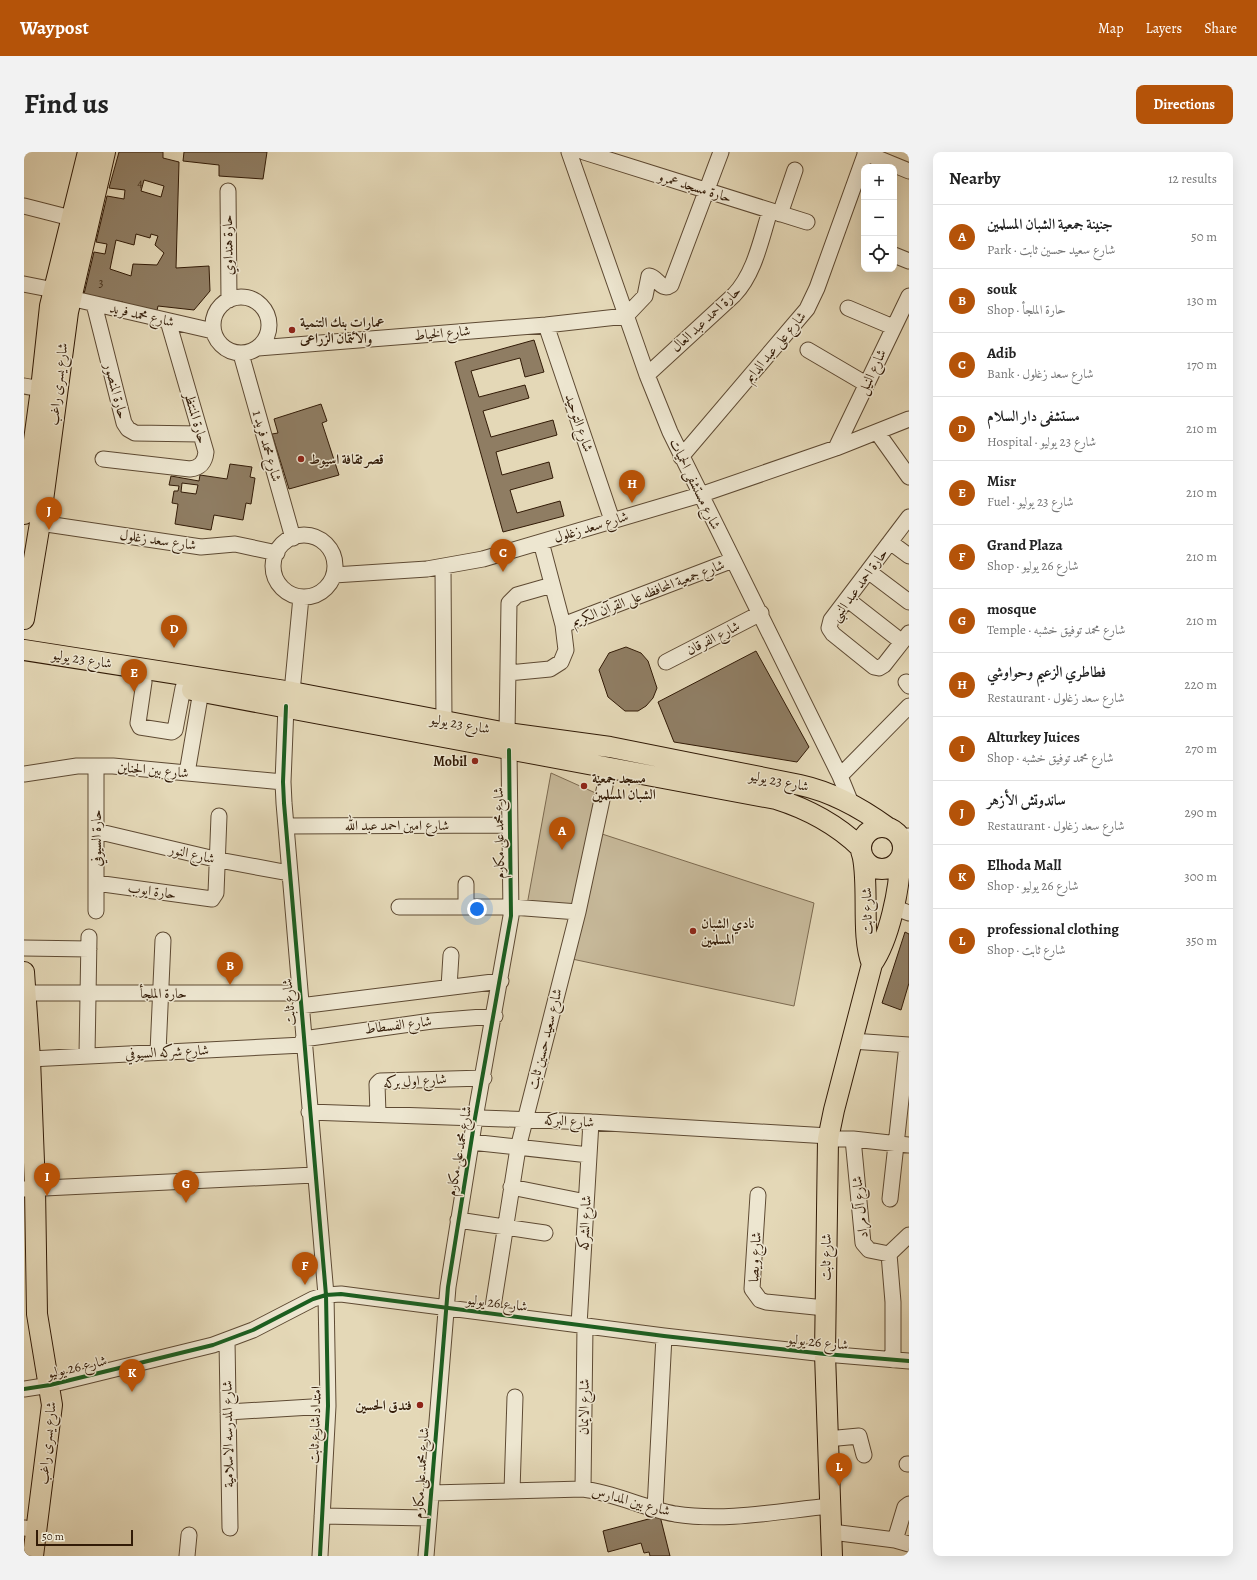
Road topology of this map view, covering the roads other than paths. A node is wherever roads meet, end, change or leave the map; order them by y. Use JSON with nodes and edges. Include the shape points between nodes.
{"nodes":[{"id":1,"x":88,"y":152,"type":"edge"},
{"id":2,"x":105,"y":152,"type":"edge"},
{"id":3,"x":572,"y":152,"type":"edge"},
{"id":4,"x":721,"y":152,"type":"edge"},
{"id":5,"x":866,"y":153,"type":"edge"},
{"id":6,"x":795,"y":170,"type":"dead end"},
{"id":7,"x":909,"y":172,"type":"edge"},
{"id":8,"x":228,"y":191,"type":"dead end"},
{"id":9,"x":706,"y":191,"type":"junction"},
{"id":10,"x":24,"y":206,"type":"edge"},
{"id":11,"x":775,"y":212,"type":"junction"},
{"id":12,"x":72,"y":218,"type":"junction"},
{"id":13,"x":807,"y":222,"type":"dead end"},
{"id":14,"x":897,"y":256,"type":"edge"},
{"id":15,"x":909,"y":260,"type":"edge"},
{"id":16,"x":24,"y":284,"type":"edge"},
{"id":17,"x":62,"y":294,"type":"junction"},
{"id":18,"x":909,"y":296,"type":"edge"},
{"id":19,"x":229,"y":300,"type":"junction"},
{"id":20,"x":94,"y":304,"type":"junction"},
{"id":21,"x":848,"y":308,"type":"dead end"},
{"id":22,"x":626,"y":316,"type":"junction"},
{"id":23,"x":168,"y":321,"type":"junction"},
{"id":24,"x":546,"y":325,"type":"junction"},
{"id":25,"x":893,"y":327,"type":"junction"},
{"id":26,"x":213,"y":331,"type":"junction"},
{"id":27,"x":258,"y":348,"type":"junction"},
{"id":28,"x":808,"y":350,"type":"dead end"},
{"id":29,"x":241,"y":354,"type":"junction"},
{"id":30,"x":647,"y":375,"type":"junction"},
{"id":31,"x":866,"y":384,"type":"junction"},
{"id":32,"x":33,"y":387,"type":"edge"},
{"id":33,"x":909,"y":420,"type":"edge"},
{"id":34,"x":877,"y":432,"type":"junction"},
{"id":35,"x":200,"y":434,"type":"junction"},
{"id":36,"x":836,"y":448,"type":"junction"},
{"id":37,"x":681,"y":457,"type":"junction"},
{"id":38,"x":103,"y":459,"type":"dead end"},
{"id":39,"x":909,"y":477,"type":"edge"},
{"id":40,"x":700,"y":495,"type":"junction"},
{"id":41,"x":909,"y":517,"type":"edge"},
{"id":42,"x":32,"y":518,"type":"edge"},
{"id":43,"x":612,"y":520,"type":"junction"},
{"id":44,"x":293,"y":538,"type":"junction"},
{"id":45,"x":541,"y":542,"type":"junction"},
{"id":46,"x":890,"y":542,"type":"junction"},
{"id":47,"x":276,"y":553,"type":"junction"},
{"id":48,"x":909,"y":556,"type":"edge"},
{"id":49,"x":733,"y":560,"type":"junction"},
{"id":50,"x":443,"y":567,"type":"junction"},
{"id":51,"x":868,"y":571,"type":"junction"},
{"id":52,"x":334,"y":575,"type":"junction"},
{"id":53,"x":552,"y":585,"type":"junction"},
{"id":54,"x":301,"y":597,"type":"junction"},
{"id":55,"x":847,"y":599,"type":"junction"},
{"id":56,"x":909,"y":602,"type":"edge"},
{"id":57,"x":761,"y":613,"type":"junction"},
{"id":58,"x":24,"y":620,"type":"edge"},
{"id":59,"x":563,"y":625,"type":"junction"},
{"id":60,"x":906,"y":638,"type":"edge"},
{"id":61,"x":24,"y":650,"type":"edge"},
{"id":62,"x":24,"y":661,"type":"edge"},
{"id":63,"x":666,"y":662,"type":"dead end"},
{"id":64,"x":508,"y":673,"type":"junction"},
{"id":65,"x":144,"y":682,"type":"junction"},
{"id":66,"x":192,"y":690,"type":"junction"},
{"id":67,"x":289,"y":699,"type":"junction"},
{"id":68,"x":909,"y":706,"type":"edge"},
{"id":69,"x":444,"y":722,"type":"junction"},
{"id":70,"x":508,"y":742,"type":"junction"},
{"id":71,"x":96,"y":766,"type":"junction"},
{"id":72,"x":609,"y":767,"type":"junction"},
{"id":73,"x":187,"y":773,"type":"junction"},
{"id":74,"x":24,"y":774,"type":"edge"},
{"id":75,"x":840,"y":776,"type":"junction"},
{"id":76,"x":283,"y":782,"type":"junction"},
{"id":77,"x":800,"y":785,"type":"junction"},
{"id":78,"x":793,"y":804,"type":"junction"},
{"id":79,"x":850,"y":804,"type":"junction"},
{"id":80,"x":219,"y":816,"type":"dead end"},
{"id":81,"x":509,"y":825,"type":"junction"},
{"id":82,"x":286,"y":826,"type":"junction"},
{"id":83,"x":836,"y":826,"type":"junction"},
{"id":84,"x":96,"y":831,"type":"junction"},
{"id":85,"x":899,"y":833,"type":"edge"},
{"id":86,"x":861,"y":852,"type":"junction"},
{"id":87,"x":900,"y":859,"type":"junction"},
{"id":88,"x":219,"y":860,"type":"junction"},
{"id":89,"x":289,"y":873,"type":"junction"},
{"id":90,"x":96,"y":883,"type":"junction"},
{"id":91,"x":466,"y":884,"type":"dead end"},
{"id":92,"x":400,"y":907,"type":"dead end"},
{"id":93,"x":466,"y":907,"type":"junction"},
{"id":94,"x":512,"y":907,"type":"junction"},
{"id":95,"x":901,"y":910,"type":"edge"},
{"id":96,"x":96,"y":911,"type":"dead end"},
{"id":97,"x":578,"y":912,"type":"junction"},
{"id":98,"x":163,"y":940,"type":"dead end"},
{"id":99,"x":24,"y":948,"type":"edge"},
{"id":100,"x":451,"y":955,"type":"dead end"},
{"id":101,"x":872,"y":964,"type":"junction"},
{"id":102,"x":501,"y":981,"type":"junction"},
{"id":103,"x":25,"y":986,"type":"edge"},
{"id":104,"x":449,"y":987,"type":"junction"},
{"id":105,"x":88,"y":993,"type":"junction"},
{"id":106,"x":160,"y":993,"type":"junction"},
{"id":107,"x":299,"y":999,"type":"junction"},
{"id":108,"x":495,"y":1016,"type":"junction"},
{"id":109,"x":852,"y":1041,"type":"junction"},
{"id":110,"x":303,"y":1042,"type":"junction"},
{"id":111,"x":908,"y":1045,"type":"edge"},
{"id":112,"x":158,"y":1052,"type":"junction"},
{"id":113,"x":87,"y":1055,"type":"junction"},
{"id":114,"x":30,"y":1059,"type":"junction"},
{"id":115,"x":484,"y":1078,"type":"junction"},
{"id":116,"x":309,"y":1112,"type":"junction"},
{"id":117,"x":378,"y":1114,"type":"junction"},
{"id":118,"x":475,"y":1118,"type":"junction"},
{"id":119,"x":525,"y":1119,"type":"junction"},
{"id":120,"x":591,"y":1122,"type":"junction"},
{"id":121,"x":829,"y":1138,"type":"junction"},
{"id":122,"x":853,"y":1139,"type":"junction"},
{"id":123,"x":471,"y":1142,"type":"junction"},
{"id":124,"x":903,"y":1144,"type":"edge"},
{"id":125,"x":518,"y":1148,"type":"junction"},
{"id":126,"x":589,"y":1155,"type":"junction"},
{"id":127,"x":314,"y":1175,"type":"junction"},
{"id":128,"x":511,"y":1187,"type":"junction"},
{"id":129,"x":29,"y":1188,"type":"edge"},
{"id":130,"x":758,"y":1194,"type":"dead end"},
{"id":131,"x":890,"y":1199,"type":"dead end"},
{"id":132,"x":586,"y":1202,"type":"junction"},
{"id":133,"x":458,"y":1220,"type":"junction"},
{"id":134,"x":505,"y":1226,"type":"junction"},
{"id":135,"x":545,"y":1233,"type":"dead end"},
{"id":136,"x":909,"y":1235,"type":"edge"},
{"id":137,"x":889,"y":1254,"type":"junction"},
{"id":138,"x":30,"y":1266,"type":"edge"},
{"id":139,"x":326,"y":1295,"type":"junction"},
{"id":140,"x":445,"y":1308,"type":"junction"},
{"id":141,"x":825,"y":1308,"type":"junction"},
{"id":142,"x":492,"y":1313,"type":"junction"},
{"id":143,"x":582,"y":1325,"type":"junction"},
{"id":144,"x":664,"y":1336,"type":"junction"},
{"id":145,"x":227,"y":1340,"type":"junction"},
{"id":146,"x":824,"y":1354,"type":"junction"},
{"id":147,"x":893,"y":1360,"type":"junction"},
{"id":148,"x":909,"y":1361,"type":"edge"},
{"id":149,"x":50,"y":1385,"type":"junction"},
{"id":150,"x":24,"y":1389,"type":"edge"},
{"id":151,"x":515,"y":1397,"type":"dead end"},
{"id":152,"x":328,"y":1406,"type":"junction"},
{"id":153,"x":228,"y":1412,"type":"junction"},
{"id":154,"x":827,"y":1439,"type":"junction"},
{"id":155,"x":864,"y":1455,"type":"dead end"},
{"id":156,"x":583,"y":1488,"type":"junction"},
{"id":157,"x":512,"y":1490,"type":"junction"},
{"id":158,"x":431,"y":1493,"type":"junction"},
{"id":159,"x":909,"y":1504,"type":"edge"},
{"id":160,"x":830,"y":1506,"type":"junction"},
{"id":161,"x":656,"y":1509,"type":"junction"},
{"id":162,"x":322,"y":1516,"type":"junction"},
{"id":163,"x":429,"y":1518,"type":"junction"},
{"id":164,"x":230,"y":1528,"type":"dead end"},
{"id":165,"x":30,"y":1529,"type":"edge"},
{"id":166,"x":832,"y":1532,"type":"junction"},
{"id":167,"x":189,"y":1535,"type":"dead end"},
{"id":168,"x":901,"y":1545,"type":"edge"},
{"id":169,"x":33,"y":1556,"type":"edge"},
{"id":170,"x":187,"y":1556,"type":"edge"},
{"id":171,"x":320,"y":1556,"type":"edge"},
{"id":172,"x":426,"y":1556,"type":"edge"},
{"id":173,"x":832,"y":1556,"type":"edge"}],
"edges":[{"from":1,"to":12,"type":"main road","name":"شارع يسرى راغب"},
{"from":2,"to":17,"type":"main road","name":"شارع يسرى راغب"},
{"from":3,"to":9,"type":"street","name":"حارة مسجد عمرو"},
{"from":3,"to":22,"type":"street","name":"شارع مستشفى الحميات"},
{"from":4,"to":9,"type":"street"},
{"from":5,"to":7,"type":"street"},
{"from":5,"to":37,"type":"street","name":"شارع على عبد الدايم","via":[[807,310]]},
{"from":6,"to":11,"type":"street","name":"حارة احمد عبد العال"},
{"from":8,"to":19,"type":"street","name":"حارة هنداوي"},
{"from":9,"to":11,"type":"street","name":"حارة مسجد عمرو"},
{"from":9,"to":22,"type":"street","via":[[671,285],[663,286],[649,276],[645,296]]},
{"from":10,"to":12,"type":"street"},
{"from":11,"to":13,"type":"street","name":"حارة مسجد عمرو"},
{"from":11,"to":30,"type":"street","name":"حارة احمد عبد العال","via":[[744,284]]},
{"from":12,"to":17,"type":"main road","name":"شارع يسرى راغب"},
{"from":14,"to":15,"type":"street"},
{"from":16,"to":17,"type":"street","name":"شارع محمد فريد"},
{"from":17,"to":20,"type":"street","name":"شارع محمد فريد"},
{"from":17,"to":32,"type":"main road","name":"شارع يسرى راغب","via":[[47,327]]},
{"from":17,"to":42,"type":"main road","name":"شارع يسرى راغب"},
{"from":18,"to":25,"type":"street","name":"شارع النيل"},
{"from":19,"to":26,"type":"street","via":[[217,309],[212,324]]},
{"from":19,"to":27,"type":"street","via":[[245,298],[260,305],[265,311],[269,327]]},
{"from":20,"to":23,"type":"street","name":"شارع محمد فريد"},
{"from":20,"to":35,"type":"street","name":"حارة المنصور","via":[[124,423],[128,429],[135,433]]},
{"from":21,"to":25,"type":"street"},
{"from":22,"to":24,"type":"street","name":"شارع الخياط"},
{"from":22,"to":30,"type":"street","name":"شارع مستشفى الحميات"},
{"from":23,"to":26,"type":"street","name":"شارع محمد فريد"},
{"from":23,"to":35,"type":"street","name":"حارة المنتظر"},
{"from":24,"to":27,"type":"street","name":"شارع الخياط"},
{"from":24,"to":43,"type":"street","name":"شارع التوحيد"},
{"from":25,"to":31,"type":"street","name":"شارع النيل"},
{"from":26,"to":29,"type":"street","via":[[220,345],[226,350]]},
{"from":27,"to":29,"type":"street"},
{"from":28,"to":31,"type":"street"},
{"from":29,"to":44,"type":"street","name":"شارع محمد فريد 1"},
{"from":30,"to":37,"type":"street","name":"شارع مستشفى الحميات"},
{"from":31,"to":36,"type":"street","name":"شارع النيل"},
{"from":32,"to":42,"type":"main road","name":"شارع يسرى راغب"},
{"from":33,"to":34,"type":"street","name":"شارع سعد زغلول"},
{"from":34,"to":36,"type":"street","name":"شارع سعد زغلول"},
{"from":34,"to":39,"type":"street"},
{"from":35,"to":38,"type":"street","name":"حارة المنتظر","via":[[206,457],[200,466],[195,468]]},
{"from":36,"to":40,"type":"street","name":"شارع سعد زغلول"},
{"from":37,"to":40,"type":"street","name":"شارع مستشفى الحميات"},
{"from":40,"to":43,"type":"street","name":"شارع سعد زغلول"},
{"from":40,"to":49,"type":"street","name":"شارع مستشفى الحميات"},
{"from":41,"to":46,"type":"street","name":"حارة احمد عبد النبى"},
{"from":42,"to":47,"type":"street","name":"شارع سعد زغلول","via":[[201,547],[235,544]]},
{"from":42,"to":58,"type":"main road","name":"شارع يسرى راغب"},
{"from":43,"to":45,"type":"street","name":"شارع سعد زغلول"},
{"from":44,"to":47,"type":"street"},
{"from":44,"to":52,"type":"street","via":[[312,537],[329,547],[334,561]]},
{"from":45,"to":50,"type":"street","name":"شارع سعد زغلول","via":[[483,559]]},
{"from":45,"to":53,"type":"street"},
{"from":46,"to":48,"type":"street"},
{"from":46,"to":51,"type":"street","name":"حارة احمد عبد النبى"},
{"from":47,"to":54,"type":"street","via":[[274,569],[280,585],[286,591]]},
{"from":49,"to":57,"type":"street","name":"شارع مستشفى الحميات"},
{"from":49,"to":59,"type":"street","name":"شارع جمعية المحافظه على القرآن الكريم"},
{"from":50,"to":52,"type":"street","name":"شارع سعد زغلول"},
{"from":50,"to":69,"type":"street"},
{"from":51,"to":55,"type":"street","name":"حارة احمد عبد النبى"},
{"from":51,"to":56,"type":"street"},
{"from":52,"to":54,"type":"street","via":[[330,583],[318,594]]},
{"from":53,"to":59,"type":"street"},
{"from":53,"to":64,"type":"street","name":"شارع محمد على مكارم","via":[[511,599],[508,607]]},
{"from":54,"to":67,"type":"street","name":"شارع ثابت"},
{"from":55,"to":60,"type":"street"},
{"from":55,"to":60,"type":"street","name":"حارة احمد عبد النبى","via":[[830,624],[831,631],[876,668],[884,665]]},
{"from":57,"to":63,"type":"street","name":"شارع الفرقان"},
{"from":57,"to":75,"type":"street","name":"شارع مستشفى الحميات"},
{"from":59,"to":64,"type":"street","via":[[566,650],[564,657],[556,666],[550,669]]},
{"from":61,"to":67,"type":"main road","name":"شارع 23 يوليو"},
{"from":62,"to":65,"type":"main road","name":"شارع 23 يوليو"},
{"from":64,"to":70,"type":"street","name":"شارع محمد على مكارم"},
{"from":65,"to":66,"type":"main road","name":"شارع 23 يوليو"},
{"from":65,"to":66,"type":"street","via":[[138,723],[140,727],[172,732],[175,730]]},
{"from":66,"to":67,"type":"main road","name":"شارع 23 يوليو"},
{"from":66,"to":73,"type":"street"},
{"from":67,"to":69,"type":"main road","name":"شارع 23 يوليو"},
{"from":67,"to":70,"type":"main road","name":"شارع 23 يوليو"},
{"from":67,"to":76,"type":"street","name":"شارع ثابت"},
{"from":68,"to":75,"type":"street"},
{"from":69,"to":70,"type":"main road","name":"شارع 23 يوليو"},
{"from":70,"to":72,"type":"main road","name":"شارع 23 يوليو"},
{"from":70,"to":77,"type":"main road","name":"شارع 23 يوليو","via":[[610,748]]},
{"from":70,"to":81,"type":"street","name":"شارع محمد على مكارم"},
{"from":71,"to":73,"type":"street","name":"شارع بين الجناين"},
{"from":71,"to":74,"type":"street","name":"شارع بين الجناين","via":[[59,768]]},
{"from":71,"to":84,"type":"street","name":"حارة السيوفي"},
{"from":72,"to":78,"type":"main road","name":"شارع 23 يوليو"},
{"from":72,"to":97,"type":"street","name":"شارع سعيد حسين ثابت"},
{"from":73,"to":76,"type":"street","name":"شارع بين الجناين"},
{"from":75,"to":79,"type":"street","name":"شارع مستشفى الحميات"},
{"from":76,"to":82,"type":"street","name":"شارع ثابت"},
{"from":77,"to":78,"type":"main road"},
{"from":77,"to":79,"type":"main road","name":"شارع 23 يوليو","via":[[815,788]]},
{"from":78,"to":83,"type":"main road","name":"شارع 23 يوليو"},
{"from":79,"to":83,"type":"main road"},
{"from":79,"to":85,"type":"main road","name":"شارع 23 يوليو"},
{"from":80,"to":88,"type":"street"},
{"from":81,"to":82,"type":"street","name":"شارع امين احمد عبد الله"},
{"from":81,"to":94,"type":"street","name":"شارع محمد على مكارم"},
{"from":82,"to":89,"type":"street","name":"شارع ثابت"},
{"from":83,"to":86,"type":"main road","name":"شارع 23 يوليو"},
{"from":84,"to":88,"type":"street","name":"شارع النور"},
{"from":84,"to":90,"type":"street","name":"حارة السيوفي"},
{"from":85,"to":86,"type":"main road","via":[[880,826],[869,830],[861,840]]},
{"from":85,"to":87,"type":"main road","via":[[903,848]]},
{"from":86,"to":87,"type":"main road","via":[[872,867],[878,869],[891,867]]},
{"from":86,"to":101,"type":"main road","name":"شارع ثابت","via":[[866,888],[867,946]]},
{"from":87,"to":95,"type":"main road","name":"شارع ثابت","via":[[898,888]]},
{"from":88,"to":89,"type":"street","name":"شارع النور"},
{"from":88,"to":90,"type":"street","name":"حارة ايوب","via":[[216,893],[212,899]]},
{"from":89,"to":107,"type":"street","name":"شارع ثابت"},
{"from":90,"to":96,"type":"street","name":"حارة السيوفي"},
{"from":91,"to":93,"type":"street"},
{"from":92,"to":93,"type":"street"},
{"from":93,"to":94,"type":"street"},
{"from":94,"to":97,"type":"street"},
{"from":94,"to":102,"type":"street","name":"شارع محمد على مكارم"},
{"from":95,"to":101,"type":"main road","name":"شارع ثابت"},
{"from":97,"to":119,"type":"street","name":"شارع سعيد حسين ثابت"},
{"from":98,"to":106,"type":"street"},
{"from":99,"to":105,"type":"street","via":[[89,943]]},
{"from":100,"to":104,"type":"street"},
{"from":101,"to":109,"type":"main road","name":"شارع ثابت"},
{"from":102,"to":104,"type":"street","name":"حارة الملجأ"},
{"from":102,"to":108,"type":"street","name":"شارع محمد على مكارم"},
{"from":103,"to":105,"type":"street","name":"حارة الملجأ"},
{"from":103,"to":114,"type":"main road","name":"شارع يسرى راغب"},
{"from":104,"to":107,"type":"street","name":"حارة الملجأ"},
{"from":105,"to":106,"type":"street","name":"حارة الملجأ"},
{"from":105,"to":113,"type":"street"},
{"from":106,"to":107,"type":"street","name":"حارة الملجأ"},
{"from":106,"to":112,"type":"street"},
{"from":107,"to":110,"type":"street","name":"شارع ثابت"},
{"from":108,"to":110,"type":"street","name":"شارع الفسطاط","via":[[425,1022]]},
{"from":108,"to":115,"type":"street","name":"شارع محمد على مكارم"},
{"from":109,"to":111,"type":"street"},
{"from":109,"to":121,"type":"main road","name":"شارع ثابت"},
{"from":110,"to":112,"type":"street","name":"شارع شركه السيوفي"},
{"from":110,"to":116,"type":"street","name":"شارع ثابت"},
{"from":111,"to":124,"type":"street"},
{"from":112,"to":113,"type":"street","name":"شارع شركه السيوفي"},
{"from":113,"to":114,"type":"street","name":"شارع شركه السيوفي"},
{"from":114,"to":129,"type":"main road","name":"شارع يسرى راغب"},
{"from":115,"to":117,"type":"street","name":"شارع اول بركه","via":[[380,1081],[377,1084]]},
{"from":115,"to":118,"type":"street","name":"شارع محمد على مكارم"},
{"from":116,"to":117,"type":"street","name":"شارع البركه"},
{"from":116,"to":127,"type":"street","name":"شارع ثابت"},
{"from":117,"to":118,"type":"street","name":"شارع البركه"},
{"from":118,"to":119,"type":"street","name":"شارع البركه"},
{"from":118,"to":123,"type":"street","name":"شارع محمد على مكارم"},
{"from":119,"to":120,"type":"street","name":"شارع البركه"},
{"from":119,"to":125,"type":"street","name":"شارع سعيد حسين ثابت"},
{"from":120,"to":121,"type":"street","name":"شارع البركه"},
{"from":120,"to":126,"type":"street","name":"شارع الشركه"},
{"from":121,"to":122,"type":"street","name":"شارع البركه"},
{"from":121,"to":141,"type":"main road","name":"شارع ثابت"},
{"from":122,"to":124,"type":"street","name":"شارع البركه"},
{"from":122,"to":137,"type":"street","name":"شارع آل مراد","via":[[861,1239],[869,1250]]},
{"from":123,"to":125,"type":"street"},
{"from":123,"to":133,"type":"street","name":"شارع محمد على مكارم"},
{"from":124,"to":131,"type":"street"},
{"from":125,"to":126,"type":"street"},
{"from":125,"to":128,"type":"street","name":"شارع سعيد حسين ثابت"},
{"from":126,"to":132,"type":"street","name":"شارع الشركه"},
{"from":127,"to":129,"type":"street"},
{"from":127,"to":139,"type":"street","name":"شارع ثابت"},
{"from":128,"to":132,"type":"street"},
{"from":128,"to":134,"type":"street","name":"شارع سعيد حسين ثابت"},
{"from":129,"to":138,"type":"main road","name":"شارع يسرى راغب"},
{"from":130,"to":141,"type":"street","name":"شارع ويصا","via":[[752,1289],[755,1295],[766,1302]]},
{"from":132,"to":143,"type":"street","name":"شارع الشركه"},
{"from":133,"to":134,"type":"street"},
{"from":133,"to":140,"type":"street","name":"شارع محمد على مكارم"},
{"from":134,"to":135,"type":"street"},
{"from":134,"to":142,"type":"street","name":"شارع سعيد حسين ثابت"},
{"from":136,"to":137,"type":"street"},
{"from":137,"to":147,"type":"street","via":[[893,1302]]},
{"from":138,"to":149,"type":"main road","name":"شارع يسرى راغب","via":[[39,1332]]},
{"from":139,"to":140,"type":"street","name":"شارع 26 يوليو","via":[[341,1294]]},
{"from":139,"to":145,"type":"street","name":"شارع 26 يوليو"},
{"from":139,"to":152,"type":"street","name":"امتداد شارع ثابت"},
{"from":140,"to":142,"type":"street","name":"شارع 26 يوليو"},
{"from":140,"to":158,"type":"street","name":"شارع محمد على مكارم"},
{"from":141,"to":146,"type":"main road","name":"شارع ثابت"},
{"from":142,"to":143,"type":"street","name":"شارع 26 يوليو"},
{"from":143,"to":144,"type":"street","name":"شارع 26 يوليو"},
{"from":143,"to":156,"type":"street","name":"شارع الايمان"},
{"from":144,"to":146,"type":"street","name":"شارع 26 يوليو"},
{"from":144,"to":161,"type":"street"},
{"from":145,"to":149,"type":"street","name":"شارع 26 يوليو"},
{"from":145,"to":153,"type":"street","name":"شارع المدرسه الاسلامية"},
{"from":146,"to":147,"type":"street","name":"شارع 26 يوليو"},
{"from":146,"to":154,"type":"main road","name":"شارع ثابت"},
{"from":147,"to":148,"type":"street","name":"شارع 26 يوليو"},
{"from":149,"to":150,"type":"street","name":"شارع 26 يوليو"},
{"from":149,"to":165,"type":"main road","name":"شارع يسرى راغب","via":[[52,1416]]},
{"from":151,"to":157,"type":"street"},
{"from":152,"to":153,"type":"street"},
{"from":152,"to":162,"type":"street","name":"امتداد شارع ثابت"},
{"from":153,"to":164,"type":"street","name":"شارع المدرسه الاسلامية"},
{"from":154,"to":155,"type":"street","via":[[859,1436]]},
{"from":154,"to":160,"type":"main road","name":"شارع ثابت"},
{"from":156,"to":157,"type":"street","name":"شارع بين المدارس"},
{"from":156,"to":161,"type":"street","name":"شارع بين المدارس"},
{"from":157,"to":158,"type":"street","name":"شارع بين المدارس"},
{"from":158,"to":163,"type":"street","name":"شارع محمد على مكارم"},
{"from":159,"to":168,"type":"street","via":[[904,1507]]},
{"from":160,"to":161,"type":"street","name":"شارع بين المدارس","via":[[710,1517]]},
{"from":160,"to":166,"type":"main road","name":"شارع ثابت"},
{"from":162,"to":163,"type":"street"},
{"from":162,"to":171,"type":"street","name":"امتداد شارع ثابت"},
{"from":163,"to":172,"type":"street","name":"شارع محمد على مكارم"},
{"from":165,"to":169,"type":"main road","name":"شارع يسرى راغب"},
{"from":166,"to":168,"type":"street"},
{"from":166,"to":173,"type":"main road","name":"شارع ثابت"},
{"from":167,"to":170,"type":"street"}]}
